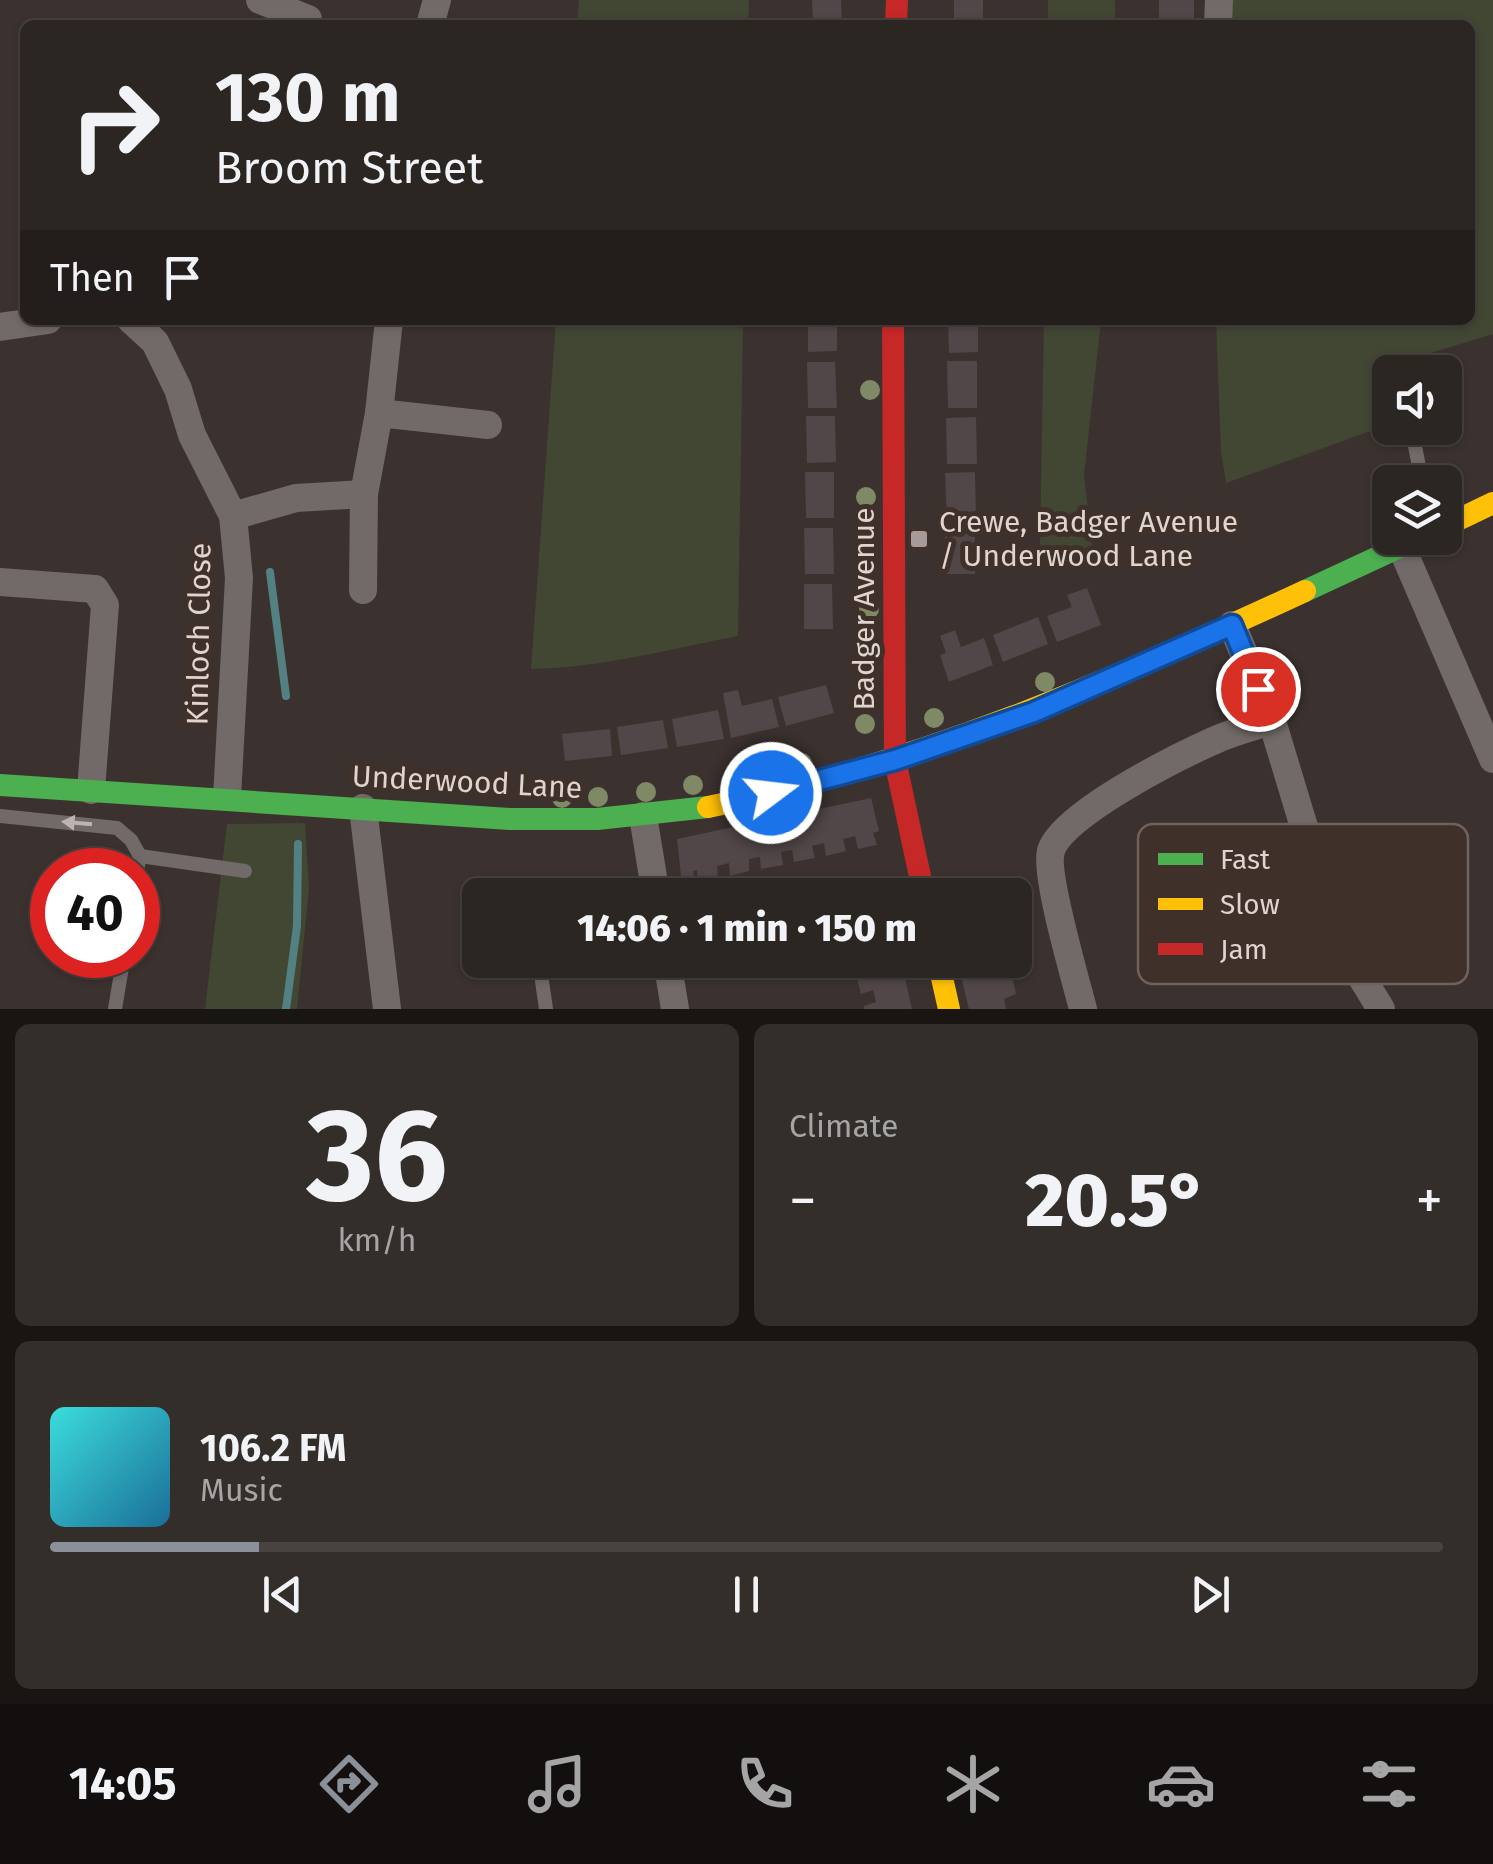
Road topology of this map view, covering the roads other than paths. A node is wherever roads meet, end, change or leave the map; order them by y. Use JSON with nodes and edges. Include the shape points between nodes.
{"nodes":[{"id":1,"x":260,"y":0,"type":"edge"},
{"id":2,"x":308,"y":20,"type":"dead end"},
{"id":3,"x":136,"y":325,"type":"edge"},
{"id":4,"x":388,"y":325,"type":"edge"},
{"id":5,"x":894,"y":325,"type":"edge"},
{"id":6,"x":379,"y":414,"type":"junction"},
{"id":7,"x":488,"y":425,"type":"dead end"},
{"id":8,"x":364,"y":494,"type":"junction"},
{"id":9,"x":1493,"y":503,"type":"edge"},
{"id":10,"x":233,"y":516,"type":"junction"},
{"id":11,"x":1462,"y":518,"type":"edge"},
{"id":12,"x":1382,"y":555,"type":"edge"},
{"id":13,"x":1415,"y":555,"type":"edge"},
{"id":14,"x":0,"y":582,"type":"edge"},
{"id":15,"x":363,"y":590,"type":"dead end"},
{"id":16,"x":1232,"y":625,"type":"junction"},
{"id":17,"x":1272,"y":721,"type":"junction"},
{"id":18,"x":895,"y":760,"type":"junction"},
{"id":19,"x":1493,"y":760,"type":"edge"},
{"id":20,"x":0,"y":784,"type":"edge"},
{"id":21,"x":91,"y":790,"type":"junction"},
{"id":22,"x":226,"y":797,"type":"junction"},
{"id":23,"x":364,"y":808,"type":"junction"},
{"id":24,"x":0,"y":816,"type":"edge"},
{"id":25,"x":643,"y":816,"type":"junction"},
{"id":26,"x":1304,"y":824,"type":"edge"},
{"id":27,"x":133,"y":848,"type":"edge"},
{"id":28,"x":160,"y":865,"type":"edge"},
{"id":29,"x":245,"y":871,"type":"dead end"},
{"id":30,"x":653,"y":878,"type":"edge"},
{"id":31,"x":920,"y":878,"type":"edge"},
{"id":32,"x":120,"y":978,"type":"edge"},
{"id":33,"x":542,"y":978,"type":"edge"},
{"id":34,"x":669,"y":978,"type":"edge"},
{"id":35,"x":942,"y":978,"type":"edge"},
{"id":36,"x":1366,"y":984,"type":"edge"},
{"id":37,"x":115,"y":1009,"type":"edge"},
{"id":38,"x":388,"y":1009,"type":"edge"},
{"id":39,"x":546,"y":1009,"type":"edge"},
{"id":40,"x":674,"y":1009,"type":"edge"},
{"id":41,"x":949,"y":1009,"type":"edge"},
{"id":42,"x":1083,"y":1009,"type":"edge"},
{"id":43,"x":1381,"y":1009,"type":"edge"}],
"edges":[{"from":1,"to":2,"type":"street"},
{"from":3,"to":10,"type":"street","name":"Kinloch Close","via":[[154,342],[178,389],[192,435]]},
{"from":4,"to":6,"type":"street"},
{"from":5,"to":18,"type":"street","name":"Badger Avenue"},
{"from":6,"to":7,"type":"street"},
{"from":6,"to":8,"type":"street"},
{"from":8,"to":10,"type":"street","via":[[296,498]]},
{"from":8,"to":15,"type":"street"},
{"from":9,"to":11,"type":"street"},
{"from":10,"to":22,"type":"street","name":"Kinloch Close","via":[[240,578]]},
{"from":12,"to":16,"type":"street","name":"Underwood Lane"},
{"from":13,"to":19,"type":"street"},
{"from":14,"to":21,"type":"street","via":[[95,589],[105,605]]},
{"from":16,"to":17,"type":"street"},
{"from":16,"to":18,"type":"street","name":"Underwood Lane","via":[[1034,712]]},
{"from":17,"to":26,"type":"street"},
{"from":17,"to":42,"type":"street","via":[[1214,740],[1088,809],[1058,834],[1049,855]]},
{"from":18,"to":25,"type":"street","name":"Underwood Lane","via":[[740,801]]},
{"from":18,"to":31,"type":"street","name":"Badger Avenue"},
{"from":20,"to":21,"type":"street","name":"Underwood Lane"},
{"from":21,"to":22,"type":"street","name":"Underwood Lane"},
{"from":22,"to":23,"type":"street","name":"Underwood Lane"},
{"from":23,"to":25,"type":"street","name":"Underwood Lane","via":[[538,822]]},
{"from":23,"to":38,"type":"street"},
{"from":27,"to":24,"type":"lane","one_way":true,"via":[[117,828]]},
{"from":25,"to":30,"type":"street"},
{"from":28,"to":29,"type":"lane"},
{"from":32,"to":37,"type":"lane"},
{"from":33,"to":39,"type":"lane"},
{"from":34,"to":40,"type":"street"},
{"from":35,"to":41,"type":"street"},
{"from":36,"to":43,"type":"street"}]}
